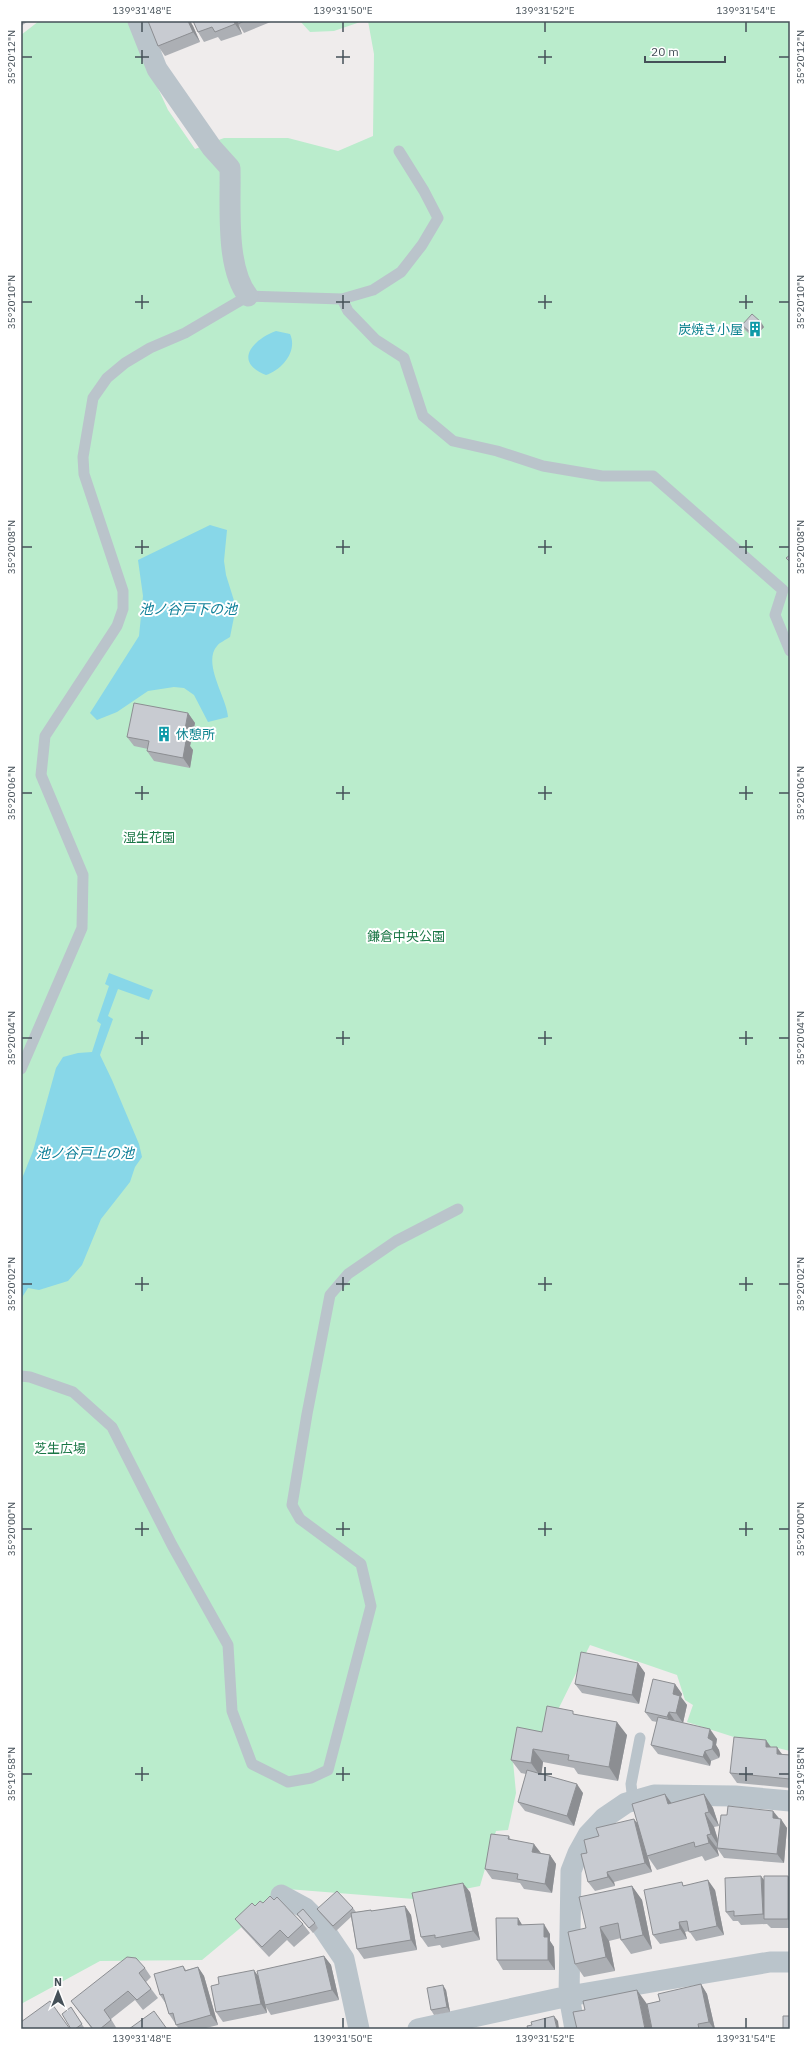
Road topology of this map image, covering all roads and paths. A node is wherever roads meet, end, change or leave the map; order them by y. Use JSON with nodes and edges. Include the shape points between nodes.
{"nodes":[{"id":1,"x":138,"y":21,"type":"edge"},
{"id":2,"x":399,"y":151,"type":"dead end"},
{"id":3,"x":248,"y":296,"type":"junction"},
{"id":4,"x":342,"y":298,"type":"junction"},
{"id":5,"x":790,"y":650,"type":"edge"},
{"id":6,"x":21,"y":1069,"type":"edge"},
{"id":7,"x":458,"y":1209,"type":"dead end"},
{"id":8,"x":21,"y":1376,"type":"edge"},
{"id":9,"x":640,"y":1738,"type":"dead end"},
{"id":10,"x":790,"y":1801,"type":"edge"},
{"id":11,"x":633,"y":1802,"type":"junction"},
{"id":12,"x":281,"y":1895,"type":"dead end"},
{"id":13,"x":790,"y":1962,"type":"edge"},
{"id":14,"x":569,"y":1996,"type":"junction"},
{"id":15,"x":359,"y":2029,"type":"edge"},
{"id":16,"x":418,"y":2029,"type":"edge"},
{"id":17,"x":575,"y":2029,"type":"edge"}],
"edges":[{"from":1,"to":3,"type":"street","via":[[156,69],[212,148],[230,168],[233,259],[241,287]]},
{"from":2,"to":4,"type":"lane","via":[[438,218],[422,245],[401,272],[373,290]]},
{"from":3,"to":4,"type":"lane"},
{"from":3,"to":6,"type":"lane","via":[[185,333],[150,348],[125,363],[107,378],[93,398],[83,457],[84,474],[123,591],[123,609],[117,626],[45,736],[41,775],[83,875],[82,928]]},
{"from":4,"to":5,"type":"lane","via":[[348,311],[376,340],[404,358],[423,416],[453,441],[497,451],[544,466],[602,476],[653,476],[783,590],[775,615]]},
{"from":7,"to":8,"type":"lane","via":[[396,1241],[348,1274],[330,1295],[292,1505],[300,1519],[361,1564],[371,1606],[328,1770],[311,1778],[288,1782],[252,1764],[232,1711],[228,1645],[172,1545],[112,1427],[73,1392]]},
{"from":9,"to":11,"type":"lane","via":[[631,1784]]},
{"from":10,"to":11,"type":"street","via":[[735,1796],[654,1796]]},
{"from":11,"to":14,"type":"street","via":[[626,1803],[604,1818],[588,1835],[571,1871]]},
{"from":12,"to":15,"type":"street","via":[[305,1908],[319,1922],[344,1959]]},
{"from":13,"to":14,"type":"street","via":[[770,1962]]},
{"from":14,"to":16,"type":"street"},
{"from":14,"to":17,"type":"street"}]}
